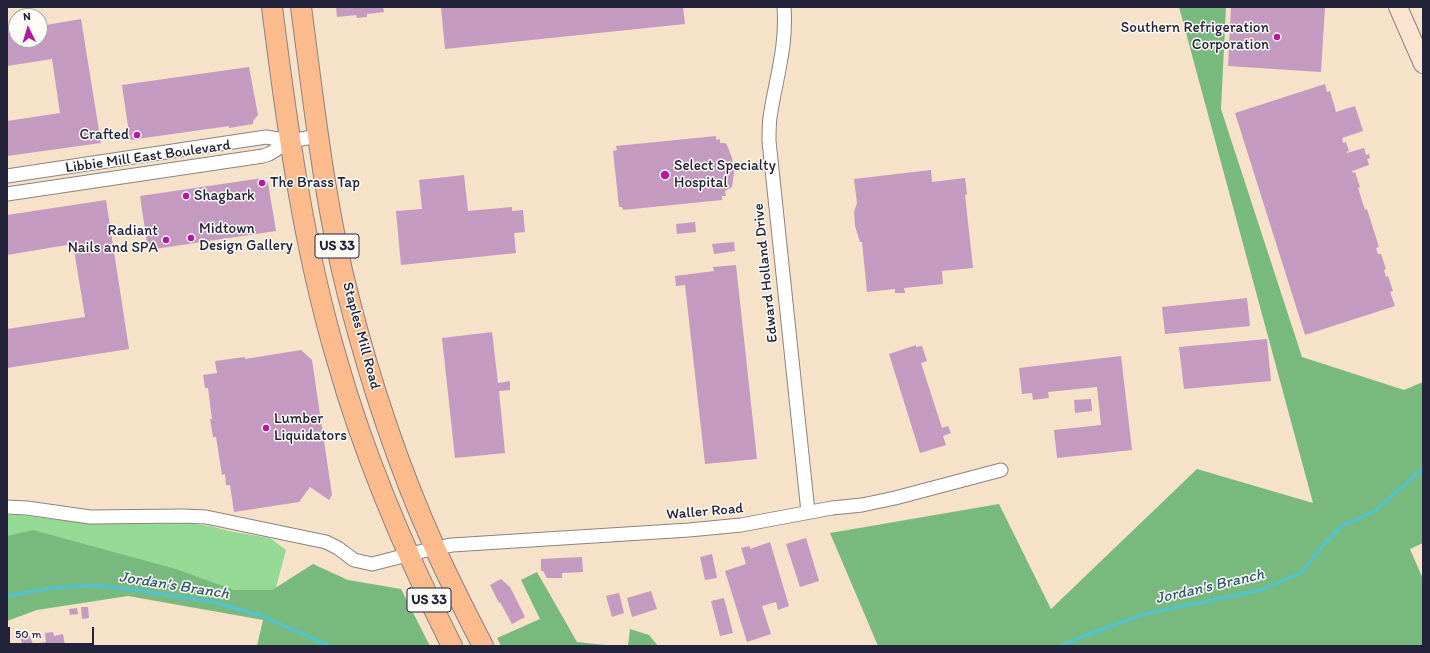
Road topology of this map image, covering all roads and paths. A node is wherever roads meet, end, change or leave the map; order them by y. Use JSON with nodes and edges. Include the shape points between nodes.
{"nodes":[{"id":1,"x":272,"y":7,"type":"edge"},
{"id":2,"x":301,"y":7,"type":"edge"},
{"id":3,"x":784,"y":7,"type":"edge"},
{"id":4,"x":1398,"y":7,"type":"edge"},
{"id":5,"x":1423,"y":64,"type":"edge"},
{"id":6,"x":318,"y":136,"type":"junction"},
{"id":7,"x":290,"y":141,"type":"junction"},
{"id":8,"x":7,"y":176,"type":"edge"},
{"id":9,"x":7,"y":194,"type":"edge"},
{"id":10,"x":1001,"y":470,"type":"dead end"},
{"id":11,"x":7,"y":507,"type":"edge"},
{"id":12,"x":808,"y":512,"type":"junction"},
{"id":13,"x":435,"y":548,"type":"junction"},
{"id":14,"x":408,"y":554,"type":"junction"},
{"id":15,"x":452,"y":646,"type":"edge"},
{"id":16,"x":483,"y":646,"type":"edge"}],
"edges":[{"from":1,"to":7,"type":"main road","name":"Staples Mill Road","number":"US 33"},
{"from":2,"to":6,"type":"main road","name":"Staples Mill Road","number":"US 33"},
{"from":3,"to":12,"type":"street","name":"Edward Holland Drive","via":[[783,55],[770,118],[769,142]]},
{"from":4,"to":5,"type":"street"},
{"from":6,"to":7,"type":"street","name":"Libbie Mill East Boulevard"},
{"from":6,"to":13,"type":"main road","name":"Staples Mill Road","number":"US 33","via":[[335,235],[364,354],[390,434]]},
{"from":7,"to":8,"type":"street","name":"Libbie Mill East Boulevard","via":[[266,137]]},
{"from":7,"to":9,"type":"street","name":"Libbie Mill East Boulevard","via":[[263,156]]},
{"from":7,"to":14,"type":"main road","name":"Staples Mill Road","number":"US 33","via":[[309,248],[337,361],[379,485]]},
{"from":10,"to":12,"type":"street","name":"Waller Road","via":[[895,498]]},
{"from":11,"to":14,"type":"street","name":"Waller Road","via":[[90,517],[195,516],[220,519],[326,542],[365,564],[378,564]]},
{"from":12,"to":13,"type":"street","name":"Waller Road","via":[[712,529]]},
{"from":13,"to":14,"type":"street","name":"Waller Road"},
{"from":13,"to":16,"type":"main road","name":"Staples Mill Road","number":"US 33"},
{"from":14,"to":15,"type":"main road","name":"Staples Mill Road","number":"US 33"}]}
